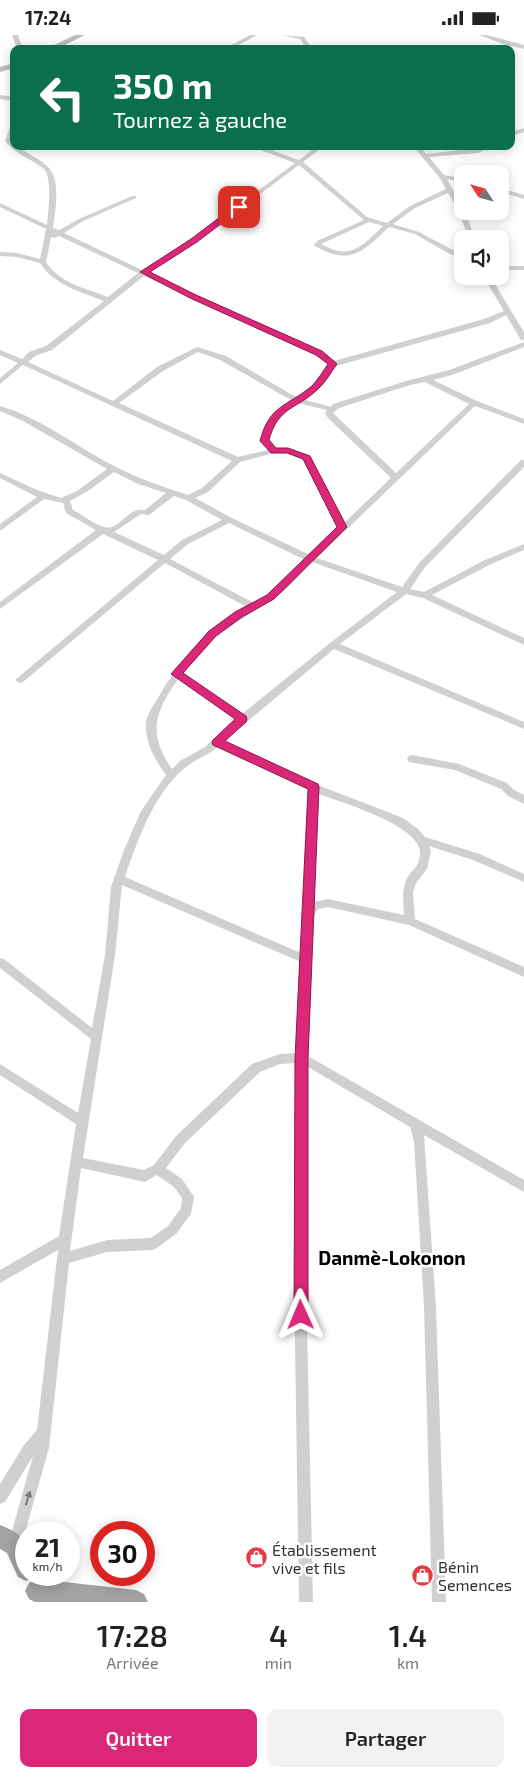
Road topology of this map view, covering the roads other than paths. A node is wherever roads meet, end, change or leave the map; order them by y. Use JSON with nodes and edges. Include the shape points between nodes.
{"nodes":[{"id":1,"x":81,"y":35,"type":"edge"},
{"id":2,"x":254,"y":35,"type":"edge"},
{"id":3,"x":285,"y":35,"type":"edge"},
{"id":4,"x":480,"y":35,"type":"edge"},
{"id":5,"x":59,"y":45,"type":"edge"},
{"id":6,"x":235,"y":45,"type":"edge"},
{"id":7,"x":306,"y":45,"type":"edge"},
{"id":8,"x":524,"y":47,"type":"edge"},
{"id":9,"x":15,"y":150,"type":"edge"},
{"id":10,"x":264,"y":150,"type":"edge"},
{"id":11,"x":316,"y":150,"type":"edge"},
{"id":12,"x":420,"y":150,"type":"edge"},
{"id":13,"x":481,"y":150,"type":"edge"},
{"id":14,"x":425,"y":156,"type":"junction"},
{"id":15,"x":299,"y":162,"type":"junction"},
{"id":16,"x":442,"y":176,"type":"junction"},
{"id":17,"x":454,"y":178,"type":"edge"},
{"id":18,"x":450,"y":190,"type":"junction"},
{"id":19,"x":509,"y":193,"type":"edge"},
{"id":20,"x":134,"y":197,"type":"dead end"},
{"id":21,"x":524,"y":197,"type":"edge"},
{"id":22,"x":2,"y":208,"type":"edge"},
{"id":23,"x":369,"y":220,"type":"junction"},
{"id":24,"x":390,"y":225,"type":"junction"},
{"id":25,"x":48,"y":227,"type":"junction"},
{"id":26,"x":469,"y":230,"type":"edge"},
{"id":27,"x":58,"y":233,"type":"junction"},
{"id":28,"x":48,"y":239,"type":"junction"},
{"id":29,"x":0,"y":254,"type":"edge"},
{"id":30,"x":454,"y":254,"type":"edge"},
{"id":31,"x":43,"y":262,"type":"junction"},
{"id":32,"x":509,"y":268,"type":"edge"},
{"id":33,"x":524,"y":268,"type":"edge"},
{"id":34,"x":144,"y":272,"type":"junction"},
{"id":35,"x":491,"y":285,"type":"edge"},
{"id":36,"x":109,"y":301,"type":"junction"},
{"id":37,"x":507,"y":312,"type":"junction"},
{"id":38,"x":524,"y":338,"type":"edge"},
{"id":39,"x":524,"y":344,"type":"edge"},
{"id":40,"x":0,"y":352,"type":"edge"},
{"id":41,"x":24,"y":363,"type":"junction"},
{"id":42,"x":332,"y":364,"type":"junction"},
{"id":43,"x":426,"y":380,"type":"junction"},
{"id":44,"x":0,"y":382,"type":"edge"},
{"id":45,"x":296,"y":400,"type":"junction"},
{"id":46,"x":474,"y":403,"type":"junction"},
{"id":47,"x":113,"y":404,"type":"junction"},
{"id":48,"x":0,"y":408,"type":"edge"},
{"id":49,"x":331,"y":409,"type":"junction"},
{"id":50,"x":524,"y":423,"type":"edge"},
{"id":51,"x":274,"y":451,"type":"junction"},
{"id":52,"x":237,"y":460,"type":"junction"},
{"id":53,"x":524,"y":462,"type":"edge"},
{"id":54,"x":113,"y":469,"type":"junction"},
{"id":55,"x":0,"y":475,"type":"edge"},
{"id":56,"x":396,"y":477,"type":"junction"},
{"id":57,"x":205,"y":490,"type":"junction"},
{"id":58,"x":172,"y":493,"type":"junction"},
{"id":59,"x":43,"y":496,"type":"junction"},
{"id":60,"x":189,"y":498,"type":"junction"},
{"id":61,"x":66,"y":500,"type":"junction"},
{"id":62,"x":212,"y":509,"type":"junction"},
{"id":63,"x":229,"y":520,"type":"junction"},
{"id":64,"x":342,"y":527,"type":"junction"},
{"id":65,"x":0,"y":528,"type":"edge"},
{"id":66,"x":102,"y":530,"type":"junction"},
{"id":67,"x":524,"y":547,"type":"edge"},
{"id":68,"x":164,"y":559,"type":"junction"},
{"id":69,"x":311,"y":559,"type":"junction"},
{"id":70,"x":404,"y":591,"type":"junction"},
{"id":71,"x":425,"y":595,"type":"junction"},
{"id":72,"x":0,"y":606,"type":"edge"},
{"id":73,"x":253,"y":606,"type":"junction"},
{"id":74,"x":524,"y":642,"type":"edge"},
{"id":75,"x":333,"y":645,"type":"junction"},
{"id":76,"x":176,"y":674,"type":"junction"},
{"id":77,"x":20,"y":680,"type":"dead end"},
{"id":78,"x":242,"y":719,"type":"junction"},
{"id":79,"x":524,"y":726,"type":"edge"},
{"id":80,"x":217,"y":742,"type":"junction"},
{"id":81,"x":412,"y":759,"type":"dead end"},
{"id":82,"x":171,"y":775,"type":"junction"},
{"id":83,"x":314,"y":787,"type":"junction"},
{"id":84,"x":524,"y":800,"type":"edge"},
{"id":85,"x":421,"y":840,"type":"junction"},
{"id":86,"x":524,"y":878,"type":"edge"},
{"id":87,"x":118,"y":879,"type":"junction"},
{"id":88,"x":308,"y":916,"type":"junction"},
{"id":89,"x":410,"y":921,"type":"junction"},
{"id":90,"x":306,"y":960,"type":"junction"},
{"id":91,"x":0,"y":962,"type":"edge"},
{"id":92,"x":524,"y":972,"type":"edge"},
{"id":93,"x":97,"y":1038,"type":"junction"},
{"id":94,"x":302,"y":1058,"type":"junction"},
{"id":95,"x":0,"y":1069,"type":"edge"},
{"id":96,"x":83,"y":1122,"type":"junction"},
{"id":97,"x":415,"y":1122,"type":"junction"},
{"id":98,"x":76,"y":1162,"type":"junction"},
{"id":99,"x":158,"y":1169,"type":"junction"},
{"id":100,"x":524,"y":1186,"type":"edge"},
{"id":101,"x":65,"y":1239,"type":"junction"},
{"id":102,"x":63,"y":1259,"type":"junction"},
{"id":103,"x":0,"y":1277,"type":"edge"},
{"id":104,"x":43,"y":1433,"type":"junction"},
{"id":105,"x":0,"y":1497,"type":"edge"},
{"id":106,"x":7,"y":1540,"type":"edge"},
{"id":107,"x":15,"y":1552,"type":"edge"},
{"id":108,"x":34,"y":1590,"type":"edge"},
{"id":109,"x":136,"y":1602,"type":"edge"},
{"id":110,"x":306,"y":1602,"type":"edge"},
{"id":111,"x":439,"y":1602,"type":"edge"}],
"edges":[{"from":1,"to":5,"type":"main road"},
{"from":2,"to":6,"type":"street"},
{"from":3,"to":7,"type":"street","via":[[302,38]]},
{"from":4,"to":8,"type":"street"},
{"from":9,"to":25,"type":"street","via":[[46,168],[50,174],[53,212]]},
{"from":10,"to":15,"type":"street"},
{"from":11,"to":15,"type":"street"},
{"from":12,"to":14,"type":"street"},
{"from":13,"to":14,"type":"street"},
{"from":14,"to":16,"type":"street"},
{"from":15,"to":23,"type":"street"},
{"from":15,"to":34,"type":"street","via":[[194,241]]},
{"from":16,"to":17,"type":"street"},
{"from":16,"to":18,"type":"street"},
{"from":18,"to":24,"type":"street","via":[[401,214]]},
{"from":18,"to":26,"type":"street"},
{"from":19,"to":21,"type":"street"},
{"from":20,"to":27,"type":"street"},
{"from":22,"to":25,"type":"street"},
{"from":23,"to":24,"type":"street"},
{"from":23,"to":24,"type":"street","via":[[317,245],[333,254],[343,255],[360,250]]},
{"from":24,"to":30,"type":"street","via":[[418,233]]},
{"from":25,"to":27,"type":"street"},
{"from":25,"to":28,"type":"street"},
{"from":27,"to":28,"type":"street"},
{"from":27,"to":34,"type":"street"},
{"from":28,"to":31,"type":"street"},
{"from":29,"to":31,"type":"street"},
{"from":31,"to":36,"type":"street","via":[[47,270],[61,279]]},
{"from":32,"to":33,"type":"street"},
{"from":34,"to":36,"type":"street"},
{"from":34,"to":42,"type":"street","via":[[319,353]]},
{"from":35,"to":37,"type":"street"},
{"from":36,"to":41,"type":"street","via":[[55,344],[32,354]]},
{"from":37,"to":38,"type":"street"},
{"from":37,"to":42,"type":"street","via":[[487,321]]},
{"from":39,"to":43,"type":"street"},
{"from":40,"to":41,"type":"street"},
{"from":41,"to":44,"type":"street"},
{"from":41,"to":47,"type":"street"},
{"from":42,"to":45,"type":"street","via":[[315,387]]},
{"from":43,"to":46,"type":"street"},
{"from":43,"to":49,"type":"street"},
{"from":45,"to":47,"type":"street","via":[[223,358],[197,349],[160,369]]},
{"from":45,"to":49,"type":"street"},
{"from":45,"to":51,"type":"street","via":[[281,410],[267,431],[264,441]]},
{"from":46,"to":50,"type":"street"},
{"from":46,"to":56,"type":"street"},
{"from":47,"to":52,"type":"street"},
{"from":48,"to":54,"type":"street","via":[[26,419]]},
{"from":49,"to":56,"type":"street","via":[[331,416]]},
{"from":51,"to":52,"type":"street"},
{"from":51,"to":64,"type":"street","via":[[288,450],[306,458]]},
{"from":52,"to":57,"type":"street"},
{"from":53,"to":70,"type":"street","via":[[422,565]]},
{"from":54,"to":58,"type":"street"},
{"from":54,"to":61,"type":"street"},
{"from":55,"to":59,"type":"street"},
{"from":56,"to":64,"type":"street"},
{"from":57,"to":60,"type":"street"},
{"from":57,"to":62,"type":"street"},
{"from":58,"to":60,"type":"street"},
{"from":58,"to":66,"type":"street","via":[[146,513],[140,511],[113,530]]},
{"from":59,"to":61,"type":"street"},
{"from":59,"to":65,"type":"street"},
{"from":60,"to":62,"type":"street"},
{"from":61,"to":66,"type":"street","via":[[68,511]]},
{"from":62,"to":63,"type":"street"},
{"from":63,"to":68,"type":"street","via":[[185,542]]},
{"from":63,"to":69,"type":"street"},
{"from":64,"to":69,"type":"street"},
{"from":66,"to":68,"type":"street"},
{"from":66,"to":72,"type":"street"},
{"from":67,"to":71,"type":"street","via":[[488,561]]},
{"from":68,"to":73,"type":"street"},
{"from":68,"to":77,"type":"street"},
{"from":69,"to":70,"type":"street"},
{"from":69,"to":73,"type":"street","via":[[271,597]]},
{"from":70,"to":71,"type":"street"},
{"from":70,"to":75,"type":"street"},
{"from":71,"to":74,"type":"street"},
{"from":73,"to":76,"type":"street","via":[[212,634]]},
{"from":75,"to":78,"type":"street"},
{"from":75,"to":79,"type":"street"},
{"from":76,"to":78,"type":"street"},
{"from":76,"to":82,"type":"street","via":[[151,721],[157,756]]},
{"from":78,"to":80,"type":"street"},
{"from":80,"to":82,"type":"street"},
{"from":80,"to":83,"type":"street"},
{"from":81,"to":84,"type":"street","via":[[456,767],[504,785]]},
{"from":82,"to":87,"type":"street","via":[[146,811]]},
{"from":83,"to":85,"type":"street","via":[[399,821]]},
{"from":83,"to":88,"type":"street"},
{"from":85,"to":86,"type":"street","via":[[476,857]]},
{"from":85,"to":89,"type":"street","via":[[426,853],[422,869],[411,881],[408,892]]},
{"from":87,"to":90,"type":"street"},
{"from":87,"to":93,"type":"street"},
{"from":88,"to":89,"type":"street","via":[[315,906],[328,903]]},
{"from":88,"to":90,"type":"street"},
{"from":89,"to":92,"type":"street"},
{"from":90,"to":94,"type":"street"},
{"from":91,"to":93,"type":"street"},
{"from":93,"to":96,"type":"street"},
{"from":94,"to":97,"type":"street"},
{"from":94,"to":99,"type":"street","via":[[280,1059],[256,1068],[180,1140]]},
{"from":94,"to":110,"type":"street","via":[[300,1277]]},
{"from":95,"to":96,"type":"street"},
{"from":96,"to":98,"type":"street"},
{"from":97,"to":100,"type":"street"},
{"from":97,"to":111,"type":"street","via":[[420,1141],[430,1307]]},
{"from":98,"to":99,"type":"street","via":[[145,1176]]},
{"from":98,"to":101,"type":"street"},
{"from":99,"to":102,"type":"street","via":[[178,1183],[188,1197],[187,1210],[172,1230],[153,1244],[107,1246]]},
{"from":101,"to":102,"type":"street"},
{"from":101,"to":103,"type":"street"},
{"from":102,"to":104,"type":"street"},
{"from":104,"to":105,"type":"street"},
{"from":106,"to":104,"type":"street","one_way":true,"via":[[38,1465]]},
{"from":106,"to":107,"type":"highway"},
{"from":108,"to":109,"type":"highway"}]}
